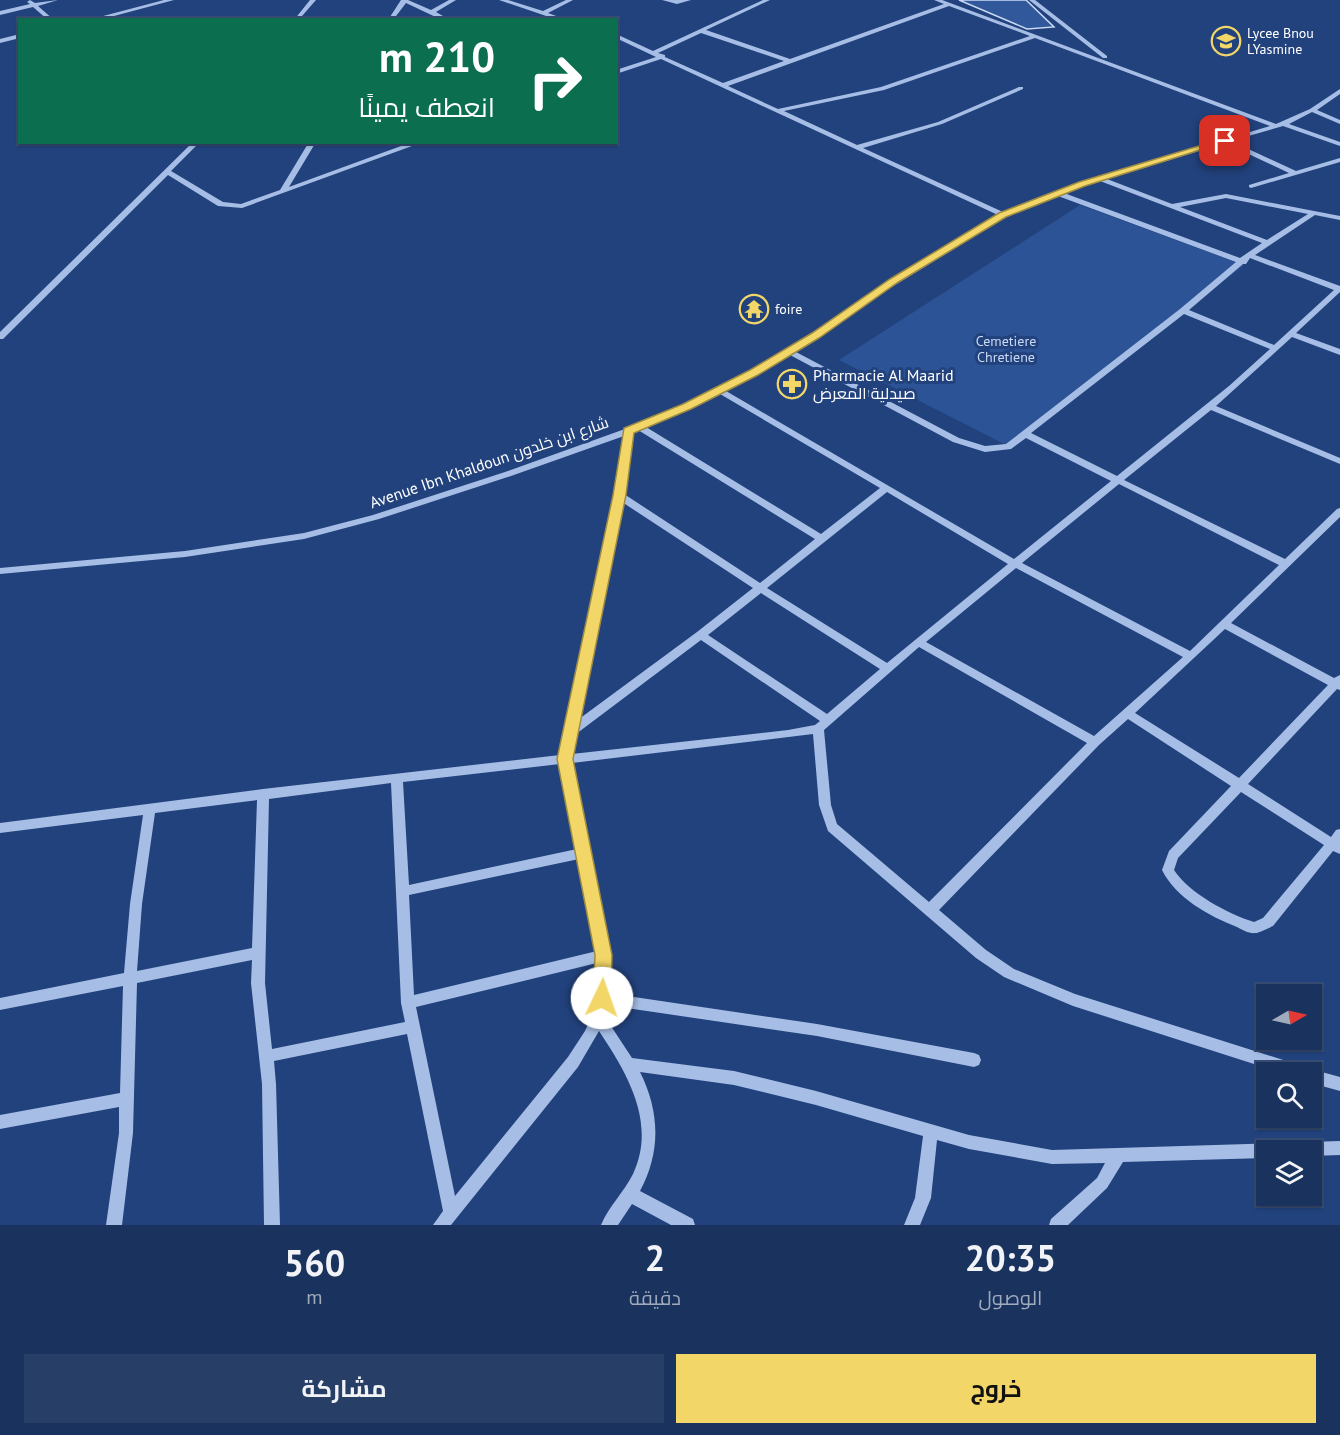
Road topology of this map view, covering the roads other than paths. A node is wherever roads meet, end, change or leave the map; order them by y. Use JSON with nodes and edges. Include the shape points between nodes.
{"nodes":[{"id":1,"x":27,"y":0,"type":"edge"},
{"id":2,"x":55,"y":0,"type":"edge"},
{"id":3,"x":171,"y":0,"type":"edge"},
{"id":4,"x":313,"y":0,"type":"edge"},
{"id":5,"x":405,"y":0,"type":"edge"},
{"id":6,"x":453,"y":0,"type":"edge"},
{"id":7,"x":502,"y":0,"type":"edge"},
{"id":8,"x":570,"y":0,"type":"edge"},
{"id":9,"x":665,"y":0,"type":"edge"},
{"id":10,"x":688,"y":0,"type":"edge"},
{"id":11,"x":767,"y":0,"type":"edge"},
{"id":12,"x":937,"y":0,"type":"edge"},
{"id":13,"x":1032,"y":0,"type":"edge"},
{"id":14,"x":33,"y":5,"type":"junction"},
{"id":15,"x":947,"y":5,"type":"junction"},
{"id":16,"x":432,"y":12,"type":"junction"},
{"id":17,"x":543,"y":12,"type":"junction"},
{"id":18,"x":0,"y":13,"type":"edge"},
{"id":19,"x":49,"y":18,"type":"edge"},
{"id":20,"x":98,"y":18,"type":"edge"},
{"id":21,"x":298,"y":18,"type":"edge"},
{"id":22,"x":392,"y":18,"type":"edge"},
{"id":23,"x":444,"y":18,"type":"edge"},
{"id":24,"x":560,"y":18,"type":"edge"},
{"id":25,"x":702,"y":31,"type":"junction"},
{"id":26,"x":18,"y":36,"type":"edge"},
{"id":27,"x":618,"y":37,"type":"edge"},
{"id":28,"x":1034,"y":37,"type":"junction"},
{"id":29,"x":0,"y":41,"type":"edge"},
{"id":30,"x":655,"y":52,"type":"junction"},
{"id":31,"x":663,"y":56,"type":"junction"},
{"id":32,"x":789,"y":61,"type":"junction"},
{"id":33,"x":1113,"y":64,"type":"junction"},
{"id":34,"x":618,"y":71,"type":"edge"},
{"id":35,"x":724,"y":85,"type":"junction"},
{"id":36,"x":1022,"y":87,"type":"dead end"},
{"id":37,"x":1340,"y":91,"type":"edge"},
{"id":38,"x":780,"y":110,"type":"junction"},
{"id":39,"x":1312,"y":110,"type":"junction"},
{"id":40,"x":1340,"y":122,"type":"edge"},
{"id":41,"x":1280,"y":125,"type":"junction"},
{"id":42,"x":1225,"y":141,"type":"junction"},
{"id":43,"x":195,"y":144,"type":"edge"},
{"id":44,"x":312,"y":144,"type":"edge"},
{"id":45,"x":414,"y":144,"type":"edge"},
{"id":46,"x":1340,"y":144,"type":"edge"},
{"id":47,"x":858,"y":147,"type":"junction"},
{"id":48,"x":1340,"y":160,"type":"edge"},
{"id":49,"x":169,"y":173,"type":"junction"},
{"id":50,"x":1295,"y":173,"type":"junction"},
{"id":51,"x":1101,"y":179,"type":"junction"},
{"id":52,"x":1251,"y":186,"type":"dead end"},
{"id":53,"x":283,"y":191,"type":"junction"},
{"id":54,"x":1057,"y":193,"type":"junction"},
{"id":55,"x":1171,"y":207,"type":"junction"},
{"id":56,"x":1314,"y":213,"type":"junction"},
{"id":57,"x":1003,"y":215,"type":"junction"},
{"id":58,"x":1340,"y":218,"type":"edge"},
{"id":59,"x":1266,"y":242,"type":"junction"},
{"id":60,"x":1246,"y":258,"type":"junction"},
{"id":61,"x":1340,"y":288,"type":"edge"},
{"id":62,"x":1336,"y":299,"type":"edge"},
{"id":63,"x":1183,"y":311,"type":"junction"},
{"id":64,"x":1290,"y":334,"type":"junction"},
{"id":65,"x":0,"y":337,"type":"edge"},
{"id":66,"x":1275,"y":348,"type":"junction"},
{"id":67,"x":790,"y":352,"type":"junction"},
{"id":68,"x":1340,"y":352,"type":"edge"},
{"id":69,"x":720,"y":391,"type":"junction"},
{"id":70,"x":1209,"y":406,"type":"junction"},
{"id":71,"x":634,"y":429,"type":"junction"},
{"id":72,"x":1025,"y":434,"type":"junction"},
{"id":73,"x":1340,"y":460,"type":"edge"},
{"id":74,"x":1114,"y":481,"type":"junction"},
{"id":75,"x":885,"y":489,"type":"junction"},
{"id":76,"x":619,"y":495,"type":"junction"},
{"id":77,"x":1340,"y":511,"type":"edge"},
{"id":78,"x":820,"y":538,"type":"junction"},
{"id":79,"x":1016,"y":564,"type":"junction"},
{"id":80,"x":1286,"y":564,"type":"junction"},
{"id":81,"x":0,"y":572,"type":"edge"},
{"id":82,"x":760,"y":588,"type":"junction"},
{"id":83,"x":1224,"y":624,"type":"junction"},
{"id":84,"x":701,"y":635,"type":"junction"},
{"id":85,"x":918,"y":642,"type":"junction"},
{"id":86,"x":1191,"y":656,"type":"junction"},
{"id":87,"x":887,"y":668,"type":"junction"},
{"id":88,"x":1339,"y":683,"type":"edge"},
{"id":89,"x":1127,"y":713,"type":"junction"},
{"id":90,"x":823,"y":724,"type":"junction"},
{"id":91,"x":570,"y":732,"type":"junction"},
{"id":92,"x":1095,"y":742,"type":"junction"},
{"id":93,"x":565,"y":759,"type":"junction"},
{"id":94,"x":397,"y":778,"type":"junction"},
{"id":95,"x":1240,"y":783,"type":"junction"},
{"id":96,"x":264,"y":794,"type":"junction"},
{"id":97,"x":150,"y":808,"type":"junction"},
{"id":98,"x":0,"y":828,"type":"edge"},
{"id":99,"x":1337,"y":842,"type":"edge"},
{"id":100,"x":585,"y":852,"type":"junction"},
{"id":101,"x":404,"y":891,"type":"junction"},
{"id":102,"x":930,"y":910,"type":"junction"},
{"id":103,"x":258,"y":953,"type":"junction"},
{"id":104,"x":604,"y":955,"type":"junction"},
{"id":105,"x":130,"y":978,"type":"junction"},
{"id":106,"x":602,"y":998,"type":"junction"},
{"id":107,"x":408,"y":1003,"type":"junction"},
{"id":108,"x":0,"y":1004,"type":"edge"},
{"id":109,"x":598,"y":1018,"type":"junction"},
{"id":110,"x":411,"y":1027,"type":"junction"},
{"id":111,"x":267,"y":1056,"type":"junction"},
{"id":112,"x":974,"y":1060,"type":"dead end"},
{"id":113,"x":1266,"y":1062,"type":"edge"},
{"id":114,"x":630,"y":1064,"type":"junction"},
{"id":115,"x":1322,"y":1079,"type":"edge"},
{"id":116,"x":1340,"y":1084,"type":"edge"},
{"id":117,"x":125,"y":1099,"type":"junction"},
{"id":118,"x":0,"y":1122,"type":"edge"},
{"id":119,"x":931,"y":1132,"type":"junction"},
{"id":120,"x":1340,"y":1148,"type":"edge"},
{"id":121,"x":1119,"y":1154,"type":"junction"},
{"id":122,"x":629,"y":1194,"type":"junction"},
{"id":123,"x":451,"y":1213,"type":"junction"},
{"id":124,"x":114,"y":1225,"type":"edge"},
{"id":125,"x":272,"y":1225,"type":"edge"},
{"id":126,"x":441,"y":1225,"type":"edge"},
{"id":127,"x":609,"y":1225,"type":"edge"},
{"id":128,"x":687,"y":1225,"type":"edge"},
{"id":129,"x":912,"y":1225,"type":"edge"},
{"id":130,"x":1057,"y":1225,"type":"edge"}],
"edges":[{"from":1,"to":14,"type":"street"},
{"from":2,"to":14,"type":"street"},
{"from":3,"to":20,"type":"street"},
{"from":4,"to":21,"type":"street"},
{"from":5,"to":16,"type":"street"},
{"from":5,"to":22,"type":"street"},
{"from":6,"to":16,"type":"street"},
{"from":7,"to":17,"type":"street"},
{"from":8,"to":17,"type":"street"},
{"from":9,"to":10,"type":"street"},
{"from":11,"to":25,"type":"street"},
{"from":12,"to":15,"type":"street"},
{"from":13,"to":33,"type":"street"},
{"from":14,"to":18,"type":"street"},
{"from":14,"to":19,"type":"street"},
{"from":15,"to":28,"type":"street"},
{"from":15,"to":32,"type":"street"},
{"from":16,"to":23,"type":"street"},
{"from":17,"to":24,"type":"street"},
{"from":25,"to":30,"type":"street"},
{"from":25,"to":32,"type":"street"},
{"from":26,"to":29,"type":"street"},
{"from":27,"to":30,"type":"street"},
{"from":28,"to":33,"type":"street"},
{"from":28,"to":38,"type":"street","via":[[882,89]]},
{"from":30,"to":31,"type":"street"},
{"from":31,"to":34,"type":"street"},
{"from":31,"to":35,"type":"street"},
{"from":32,"to":35,"type":"street"},
{"from":33,"to":41,"type":"street"},
{"from":35,"to":38,"type":"street"},
{"from":36,"to":47,"type":"street","via":[[940,123]]},
{"from":37,"to":39,"type":"street","name":"Avenue Ibn Khaldoun شارع ابن خلدون"},
{"from":38,"to":47,"type":"street"},
{"from":39,"to":40,"type":"street"},
{"from":39,"to":41,"type":"street","name":"Avenue Ibn Khaldoun شارع ابن خلدون"},
{"from":41,"to":42,"type":"street","name":"Avenue Ibn Khaldoun شارع ابن خلدون"},
{"from":41,"to":46,"type":"street"},
{"from":42,"to":50,"type":"street"},
{"from":42,"to":51,"type":"street","name":"Avenue Ibn Khaldoun شارع ابن خلدون"},
{"from":43,"to":49,"type":"street"},
{"from":44,"to":53,"type":"street"},
{"from":45,"to":53,"type":"street"},
{"from":47,"to":57,"type":"street"},
{"from":48,"to":50,"type":"street"},
{"from":49,"to":53,"type":"street","via":[[227,206],[249,204]]},
{"from":49,"to":65,"type":"street"},
{"from":50,"to":52,"type":"street"},
{"from":51,"to":54,"type":"street","name":"Avenue Ibn Khaldoun شارع ابن خلدون"},
{"from":51,"to":55,"type":"street"},
{"from":54,"to":57,"type":"street","name":"Avenue Ibn Khaldoun شارع ابن خلدون"},
{"from":54,"to":60,"type":"street"},
{"from":55,"to":56,"type":"street","via":[[1226,196]]},
{"from":55,"to":59,"type":"street"},
{"from":56,"to":58,"type":"street"},
{"from":56,"to":59,"type":"street"},
{"from":57,"to":67,"type":"street","name":"Avenue Ibn Khaldoun شارع ابن خلدون","via":[[884,287]]},
{"from":59,"to":60,"type":"street"},
{"from":60,"to":61,"type":"street"},
{"from":60,"to":63,"type":"street"},
{"from":61,"to":62,"type":"street"},
{"from":62,"to":64,"type":"street"},
{"from":63,"to":66,"type":"street"},
{"from":63,"to":72,"type":"street"},
{"from":64,"to":66,"type":"street"},
{"from":64,"to":68,"type":"street"},
{"from":66,"to":70,"type":"street"},
{"from":67,"to":69,"type":"street","name":"Avenue Ibn Khaldoun شارع ابن خلدون"},
{"from":67,"to":72,"type":"street","via":[[956,441],[985,449],[1008,447]]},
{"from":69,"to":71,"type":"street","name":"Avenue Ibn Khaldoun شارع ابن خلدون"},
{"from":69,"to":75,"type":"street"},
{"from":70,"to":73,"type":"street"},
{"from":70,"to":74,"type":"street"},
{"from":71,"to":76,"type":"street"},
{"from":71,"to":78,"type":"street"},
{"from":71,"to":81,"type":"street","name":"Avenue Ibn Khaldoun شارع ابن خلدون","via":[[413,505],[304,536],[185,554]]},
{"from":72,"to":74,"type":"street"},
{"from":74,"to":79,"type":"street"},
{"from":74,"to":80,"type":"street"},
{"from":75,"to":78,"type":"street"},
{"from":75,"to":79,"type":"street"},
{"from":76,"to":82,"type":"street"},
{"from":76,"to":91,"type":"street"},
{"from":77,"to":80,"type":"street"},
{"from":78,"to":82,"type":"street"},
{"from":79,"to":85,"type":"street"},
{"from":79,"to":86,"type":"street"},
{"from":80,"to":83,"type":"street"},
{"from":82,"to":84,"type":"street"},
{"from":82,"to":87,"type":"street"},
{"from":83,"to":86,"type":"street"},
{"from":83,"to":88,"type":"street"},
{"from":84,"to":90,"type":"street"},
{"from":84,"to":91,"type":"street"},
{"from":85,"to":87,"type":"street"},
{"from":85,"to":92,"type":"street"},
{"from":86,"to":89,"type":"street"},
{"from":87,"to":90,"type":"street"},
{"from":88,"to":95,"type":"street"},
{"from":89,"to":92,"type":"street"},
{"from":89,"to":95,"type":"street"},
{"from":90,"to":93,"type":"street","via":[[788,734]]},
{"from":90,"to":102,"type":"street","via":[[825,805],[832,827]]},
{"from":91,"to":93,"type":"street"},
{"from":92,"to":102,"type":"street"},
{"from":93,"to":94,"type":"street"},
{"from":93,"to":100,"type":"street"},
{"from":94,"to":96,"type":"street"},
{"from":94,"to":101,"type":"street"},
{"from":95,"to":99,"type":"street"},
{"from":95,"to":99,"type":"street","via":[[1173,855],[1168,870],[1177,885],[1234,921],[1254,928],[1262,926]]},
{"from":96,"to":97,"type":"street"},
{"from":96,"to":103,"type":"street"},
{"from":97,"to":98,"type":"street"},
{"from":97,"to":105,"type":"street"},
{"from":100,"to":101,"type":"street"},
{"from":100,"to":104,"type":"street"},
{"from":101,"to":107,"type":"street"},
{"from":102,"to":113,"type":"street","via":[[993,964],[1028,982],[1164,1031]]},
{"from":103,"to":105,"type":"street"},
{"from":103,"to":111,"type":"street"},
{"from":104,"to":106,"type":"street"},
{"from":104,"to":107,"type":"street"},
{"from":105,"to":108,"type":"street"},
{"from":105,"to":117,"type":"street"},
{"from":106,"to":109,"type":"street"},
{"from":106,"to":112,"type":"street","via":[[817,1030]]},
{"from":107,"to":110,"type":"street"},
{"from":109,"to":114,"type":"street"},
{"from":109,"to":123,"type":"street","via":[[573,1062]]},
{"from":110,"to":111,"type":"street"},
{"from":110,"to":123,"type":"street"},
{"from":111,"to":125,"type":"street"},
{"from":114,"to":119,"type":"street","via":[[755,1083]]},
{"from":114,"to":122,"type":"street","via":[[647,1110],[648,1131],[647,1156]]},
{"from":115,"to":116,"type":"street"},
{"from":117,"to":118,"type":"street"},
{"from":117,"to":124,"type":"street","via":[[126,1133]]},
{"from":119,"to":121,"type":"street","via":[[1052,1157]]},
{"from":119,"to":129,"type":"street","via":[[923,1198]]},
{"from":120,"to":121,"type":"street"},
{"from":121,"to":130,"type":"street","via":[[1102,1183]]},
{"from":122,"to":127,"type":"street"},
{"from":122,"to":128,"type":"street"},
{"from":123,"to":126,"type":"street"}]}
